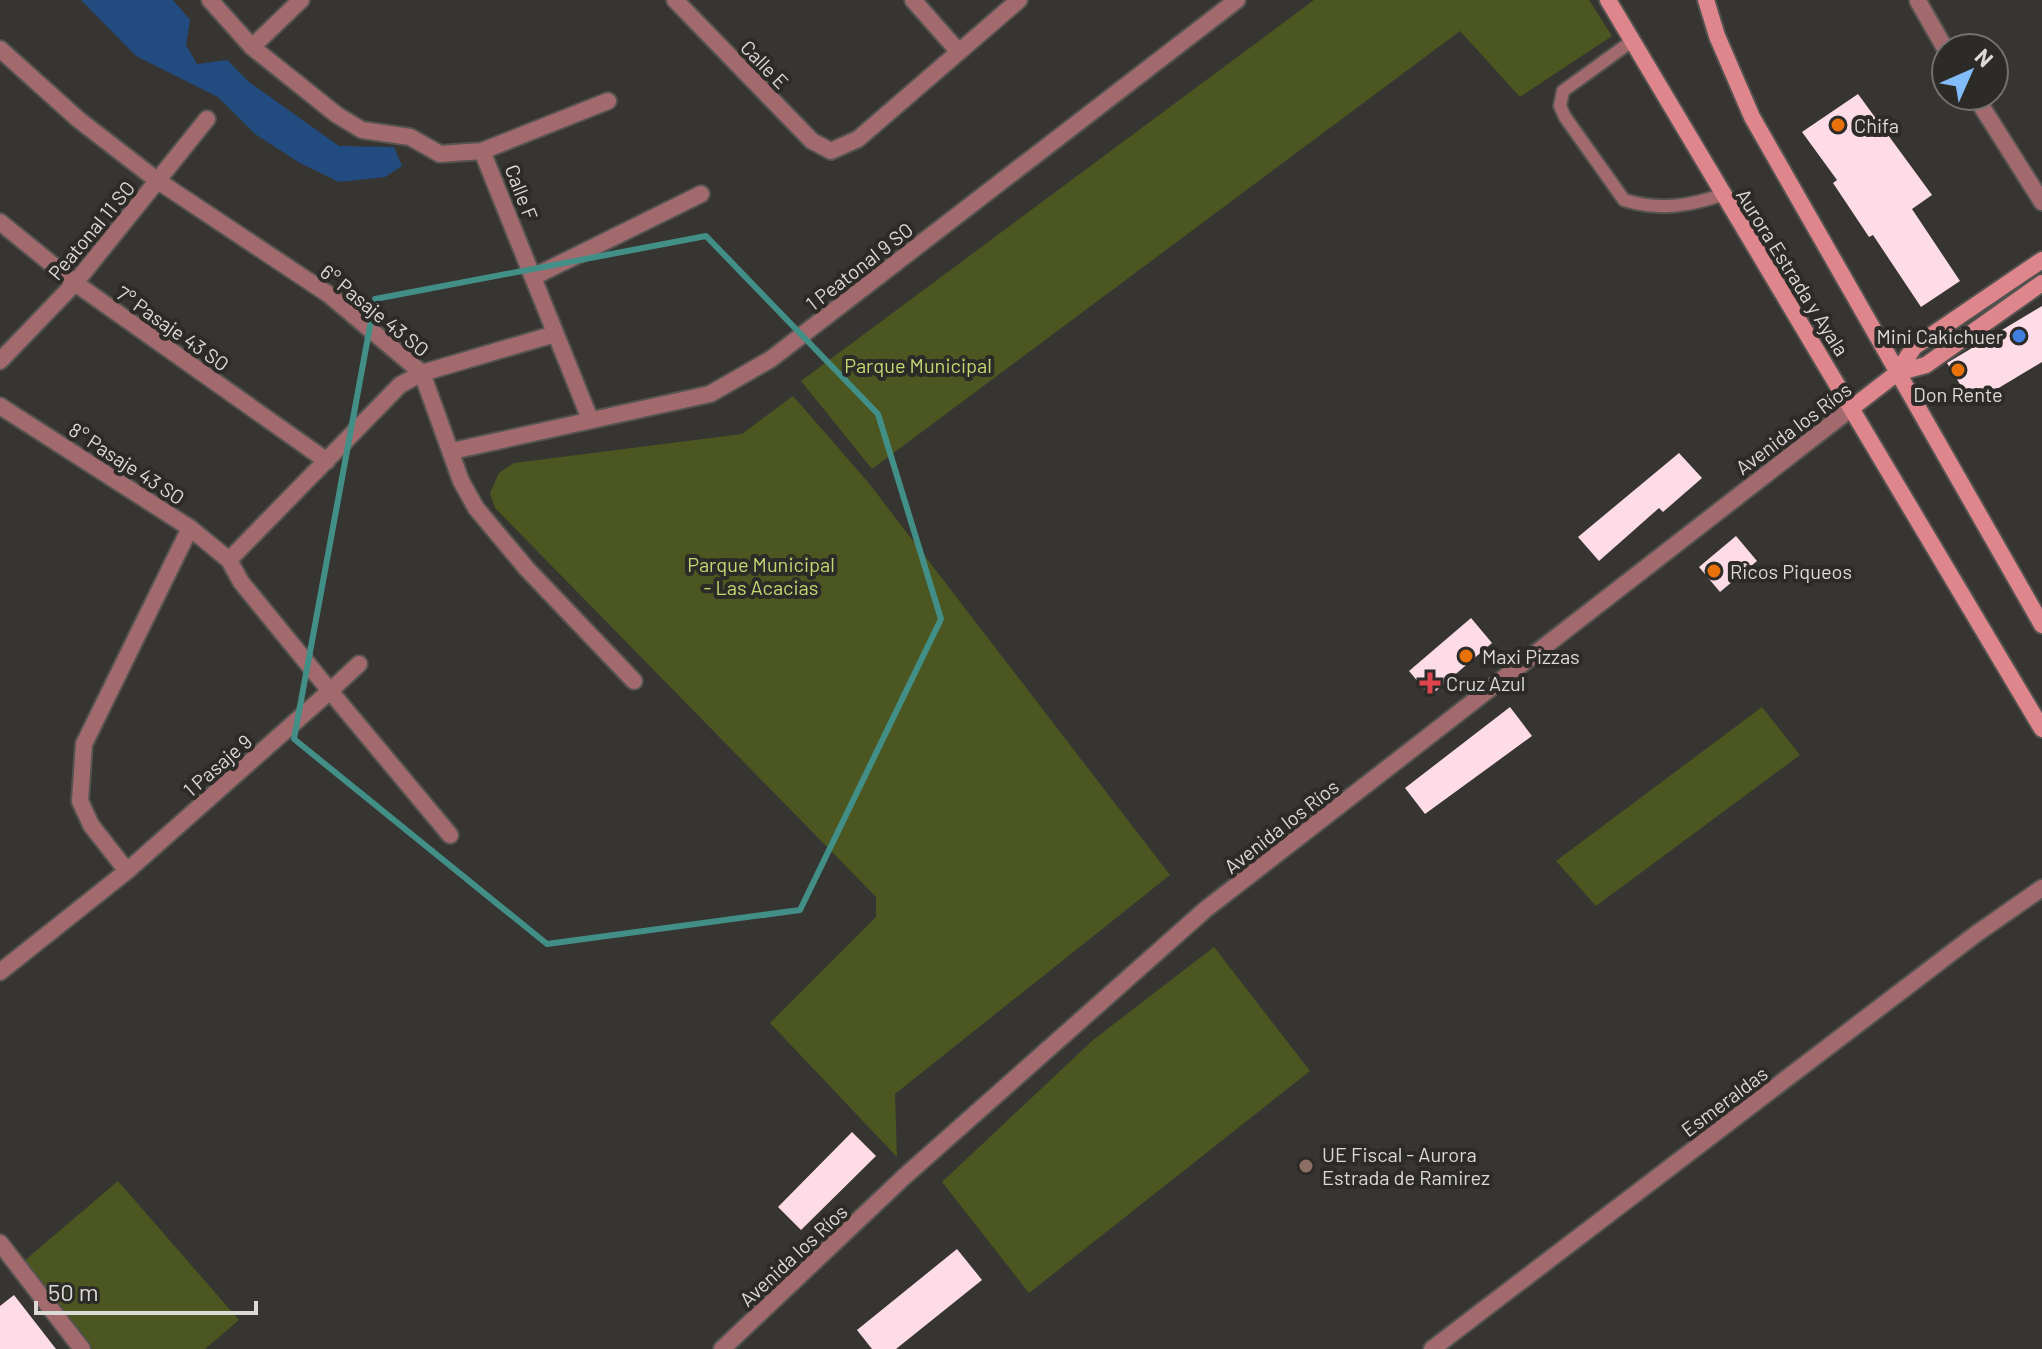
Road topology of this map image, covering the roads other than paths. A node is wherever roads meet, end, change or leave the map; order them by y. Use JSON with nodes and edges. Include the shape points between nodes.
{"nodes":[{"id":1,"x":210,"y":0,"type":"edge"},
{"id":2,"x":301,"y":0,"type":"edge"},
{"id":3,"x":675,"y":0,"type":"edge"},
{"id":4,"x":913,"y":0,"type":"edge"},
{"id":5,"x":1019,"y":0,"type":"edge"},
{"id":6,"x":1237,"y":0,"type":"edge"},
{"id":7,"x":1608,"y":0,"type":"edge"},
{"id":8,"x":1706,"y":0,"type":"edge"},
{"id":9,"x":1918,"y":1,"type":"edge"},
{"id":10,"x":1936,"y":32,"type":"edge"},
{"id":11,"x":1632,"y":41,"type":"junction"},
{"id":12,"x":252,"y":47,"type":"junction"},
{"id":13,"x":0,"y":49,"type":"edge"},
{"id":14,"x":959,"y":52,"type":"junction"},
{"id":15,"x":608,"y":101,"type":"dead end"},
{"id":16,"x":1985,"y":112,"type":"edge"},
{"id":17,"x":207,"y":119,"type":"dead end"},
{"id":18,"x":482,"y":151,"type":"junction"},
{"id":19,"x":158,"y":181,"type":"junction"},
{"id":20,"x":701,"y":194,"type":"dead end"},
{"id":21,"x":1722,"y":195,"type":"junction"},
{"id":22,"x":2042,"y":202,"type":"edge"},
{"id":23,"x":0,"y":222,"type":"edge"},
{"id":24,"x":2042,"y":260,"type":"edge"},
{"id":25,"x":533,"y":277,"type":"junction"},
{"id":26,"x":75,"y":283,"type":"junction"},
{"id":27,"x":2042,"y":283,"type":"edge"},
{"id":28,"x":555,"y":334,"type":"junction"},
{"id":29,"x":0,"y":361,"type":"edge"},
{"id":30,"x":422,"y":373,"type":"junction"},
{"id":31,"x":1897,"y":373,"type":"junction"},
{"id":32,"x":0,"y":406,"type":"edge"},
{"id":33,"x":1853,"y":407,"type":"junction"},
{"id":34,"x":590,"y":419,"type":"junction"},
{"id":35,"x":452,"y":451,"type":"junction"},
{"id":36,"x":327,"y":461,"type":"junction"},
{"id":37,"x":190,"y":528,"type":"junction"},
{"id":38,"x":229,"y":560,"type":"junction"},
{"id":39,"x":2042,"y":625,"type":"edge"},
{"id":40,"x":359,"y":664,"type":"dead end"},
{"id":41,"x":634,"y":681,"type":"dead end"},
{"id":42,"x":330,"y":691,"type":"junction"},
{"id":43,"x":2042,"y":729,"type":"edge"},
{"id":44,"x":450,"y":835,"type":"dead end"},
{"id":45,"x":127,"y":871,"type":"junction"},
{"id":46,"x":2042,"y":888,"type":"edge"},
{"id":47,"x":0,"y":972,"type":"edge"},
{"id":48,"x":1,"y":1246,"type":"edge"},
{"id":49,"x":82,"y":1349,"type":"edge"},
{"id":50,"x":722,"y":1349,"type":"edge"},
{"id":51,"x":1432,"y":1349,"type":"edge"}],
"edges":[{"from":1,"to":12,"type":"street","name":"Calle F"},
{"from":2,"to":12,"type":"street"},
{"from":3,"to":14,"type":"street","name":"Calle E","via":[[812,141],[831,151],[858,139]]},
{"from":4,"to":14,"type":"street"},
{"from":5,"to":14,"type":"street"},
{"from":6,"to":34,"type":"street","name":"1 Peatonal 9 SO","via":[[771,359],[710,394]]},
{"from":7,"to":11,"type":"main road","name":"Aurora Estrada y Ayala"},
{"from":8,"to":31,"type":"main road","name":"Aurora Estrada y Ayala","via":[[1752,117]]},
{"from":9,"to":10,"type":"street"},
{"from":11,"to":21,"type":"main road","name":"Aurora Estrada y Ayala"},
{"from":11,"to":21,"type":"lane","via":[[1563,91],[1560,106],[1565,117],[1624,200],[1686,207]]},
{"from":12,"to":18,"type":"street","name":"Calle F","via":[[362,130],[410,137],[440,154]]},
{"from":13,"to":19,"type":"street","name":"6° Pasaje 43 SO"},
{"from":15,"to":18,"type":"street"},
{"from":16,"to":22,"type":"street"},
{"from":17,"to":19,"type":"street","name":"Peatonal 11 SO"},
{"from":18,"to":25,"type":"street","name":"Calle F"},
{"from":19,"to":26,"type":"street","name":"Peatonal 11 SO"},
{"from":19,"to":30,"type":"street","name":"6° Pasaje 43 SO","via":[[328,294]]},
{"from":20,"to":25,"type":"street"},
{"from":21,"to":33,"type":"main road","name":"Aurora Estrada y Ayala"},
{"from":23,"to":26,"type":"street","name":"7° Pasaje 43 SO"},
{"from":24,"to":31,"type":"main road","name":"Avenida los Ríos","via":[[1914,347]]},
{"from":25,"to":28,"type":"street","name":"Calle F"},
{"from":26,"to":29,"type":"street","name":"Peatonal 11 SO"},
{"from":26,"to":36,"type":"street","name":"7° Pasaje 43 SO"},
{"from":27,"to":31,"type":"main road","name":"Avenida los Ríos","via":[[1926,365]]},
{"from":28,"to":30,"type":"street"},
{"from":28,"to":34,"type":"street","name":"Calle F"},
{"from":30,"to":35,"type":"street","name":"6° Pasaje 43 SO"},
{"from":30,"to":36,"type":"street","via":[[382,401]]},
{"from":31,"to":33,"type":"main road","name":"Avenida los Ríos"},
{"from":31,"to":39,"type":"main road","name":"Aurora Estrada y Ayala"},
{"from":32,"to":37,"type":"street","name":"8° Pasaje 43 SO"},
{"from":33,"to":43,"type":"main road","name":"Aurora Estrada y Ayala"},
{"from":33,"to":50,"type":"street","name":"Avenida los Ríos","via":[[1206,909],[917,1165]]},
{"from":34,"to":35,"type":"street","name":"1 Peatonal 9 SO"},
{"from":35,"to":41,"type":"street","name":"6° Pasaje 43 SO","via":[[476,508]]},
{"from":36,"to":38,"type":"street"},
{"from":37,"to":38,"type":"street","name":"8° Pasaje 43 SO"},
{"from":37,"to":45,"type":"street","via":[[84,744],[80,801],[91,825]]},
{"from":38,"to":42,"type":"street"},
{"from":40,"to":42,"type":"street","name":"1 Pasaje 9"},
{"from":42,"to":44,"type":"street"},
{"from":42,"to":45,"type":"street","name":"1 Pasaje 9"},
{"from":45,"to":47,"type":"street","name":"1 Pasaje 9"},
{"from":46,"to":51,"type":"street","name":"Esmeraldas"},
{"from":48,"to":49,"type":"street"}]}
